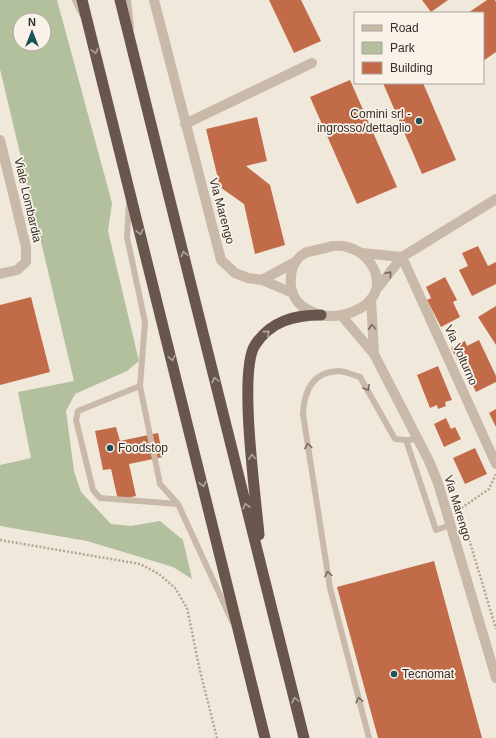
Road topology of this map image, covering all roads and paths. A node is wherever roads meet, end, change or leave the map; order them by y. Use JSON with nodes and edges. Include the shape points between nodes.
{"nodes":[{"id":1,"x":75,"y":0,"type":"edge"},
{"id":2,"x":82,"y":0,"type":"edge"},
{"id":3,"x":120,"y":0,"type":"edge"},
{"id":4,"x":128,"y":0,"type":"edge"},
{"id":5,"x":154,"y":0,"type":"edge"},
{"id":6,"x":90,"y":32,"type":"junction"},
{"id":7,"x":135,"y":57,"type":"junction"},
{"id":8,"x":312,"y":63,"type":"dead end"},
{"id":9,"x":185,"y":124,"type":"junction"},
{"id":10,"x":0,"y":140,"type":"edge"},
{"id":11,"x":130,"y":192,"type":"junction"},
{"id":12,"x":496,"y":199,"type":"edge"},
{"id":13,"x":362,"y":253,"type":"junction"},
{"id":14,"x":402,"y":257,"type":"junction"},
{"id":15,"x":295,"y":262,"type":"junction"},
{"id":16,"x":0,"y":274,"type":"edge"},
{"id":17,"x":262,"y":280,"type":"junction"},
{"id":18,"x":293,"y":293,"type":"junction"},
{"id":19,"x":373,"y":295,"type":"junction"},
{"id":20,"x":341,"y":315,"type":"junction"},
{"id":21,"x":321,"y":316,"type":"junction"},
{"id":22,"x":374,"y":354,"type":"junction"},
{"id":23,"x":140,"y":386,"type":"junction"},
{"id":24,"x":418,"y":439,"type":"junction"},
{"id":25,"x":406,"y":440,"type":"junction"},
{"id":26,"x":496,"y":464,"type":"edge"},
{"id":27,"x":496,"y":474,"type":"edge"},
{"id":28,"x":178,"y":504,"type":"junction"},
{"id":29,"x":450,"y":525,"type":"junction"},
{"id":30,"x":0,"y":540,"type":"edge"},
{"id":31,"x":262,"y":565,"type":"junction"},
{"id":32,"x":496,"y":629,"type":"edge"},
{"id":33,"x":242,"y":644,"type":"junction"},
{"id":34,"x":496,"y":678,"type":"edge"},
{"id":35,"x":217,"y":738,"type":"edge"},
{"id":36,"x":265,"y":738,"type":"edge"},
{"id":37,"x":304,"y":738,"type":"edge"},
{"id":38,"x":369,"y":738,"type":"edge"}],
"edges":[{"from":1,"to":6,"type":"lane"},
{"from":2,"to":6,"type":"highway"},
{"from":3,"to":7,"type":"highway"},
{"from":4,"to":7,"type":"lane"},
{"from":5,"to":9,"type":"street","name":"Via Marengo"},
{"from":6,"to":11,"type":"highway","one_way":true},
{"from":31,"to":7,"type":"highway","one_way":true},
{"from":8,"to":9,"type":"street"},
{"from":9,"to":17,"type":"street","name":"Via Marengo","via":[[221,260],[235,273]]},
{"from":10,"to":16,"type":"street","name":"Viale Lombardia","via":[[26,247],[26,262],[17,270]]},
{"from":11,"to":23,"type":"lane","via":[[127,237],[145,322]]},
{"from":11,"to":33,"type":"highway","one_way":true},
{"from":12,"to":14,"type":"street"},
{"from":13,"to":14,"type":"street"},
{"from":13,"to":15,"type":"street","via":[[347,246],[332,246],[305,254]]},
{"from":13,"to":19,"type":"street","via":[[377,277]]},
{"from":19,"to":14,"type":"street","one_way":true},
{"from":14,"to":26,"type":"street","name":"Via Volturno"},
{"from":15,"to":17,"type":"street"},
{"from":15,"to":18,"type":"street","via":[[292,270]]},
{"from":17,"to":18,"type":"street","name":"Via Marengo"},
{"from":18,"to":21,"type":"street","via":[[300,304]]},
{"from":19,"to":20,"type":"street","via":[[363,307]]},
{"from":22,"to":19,"type":"street","name":"Via Marengo","one_way":true},
{"from":20,"to":21,"type":"street"},
{"from":20,"to":22,"type":"street","name":"Via Marengo"},
{"from":31,"to":21,"type":"highway","one_way":true,"via":[[247,388],[250,361],[254,346],[278,324],[302,315]]},
{"from":22,"to":24,"type":"street","name":"Via Marengo"},
{"from":23,"to":28,"type":"lane","via":[[160,484]]},
{"from":23,"to":28,"type":"lane","via":[[78,411],[76,420],[92,490],[100,498]]},
{"from":24,"to":25,"type":"lane"},
{"from":24,"to":29,"type":"street","name":"Via Marengo","via":[[438,483]]},
{"from":25,"to":29,"type":"lane","via":[[436,530]]},
{"from":38,"to":25,"type":"lane","one_way":true,"via":[[330,588],[304,414],[304,399],[308,388],[321,375],[339,371],[360,377],[395,439]]},
{"from":27,"to":32,"type":"path","via":[[489,489],[460,509]]},
{"from":28,"to":33,"type":"lane"},
{"from":29,"to":34,"type":"street","name":"Via Marengo"},
{"from":30,"to":35,"type":"path","via":[[140,564],[159,574],[175,588],[187,608]]},
{"from":37,"to":31,"type":"highway","one_way":true},
{"from":33,"to":36,"type":"highway"}]}
